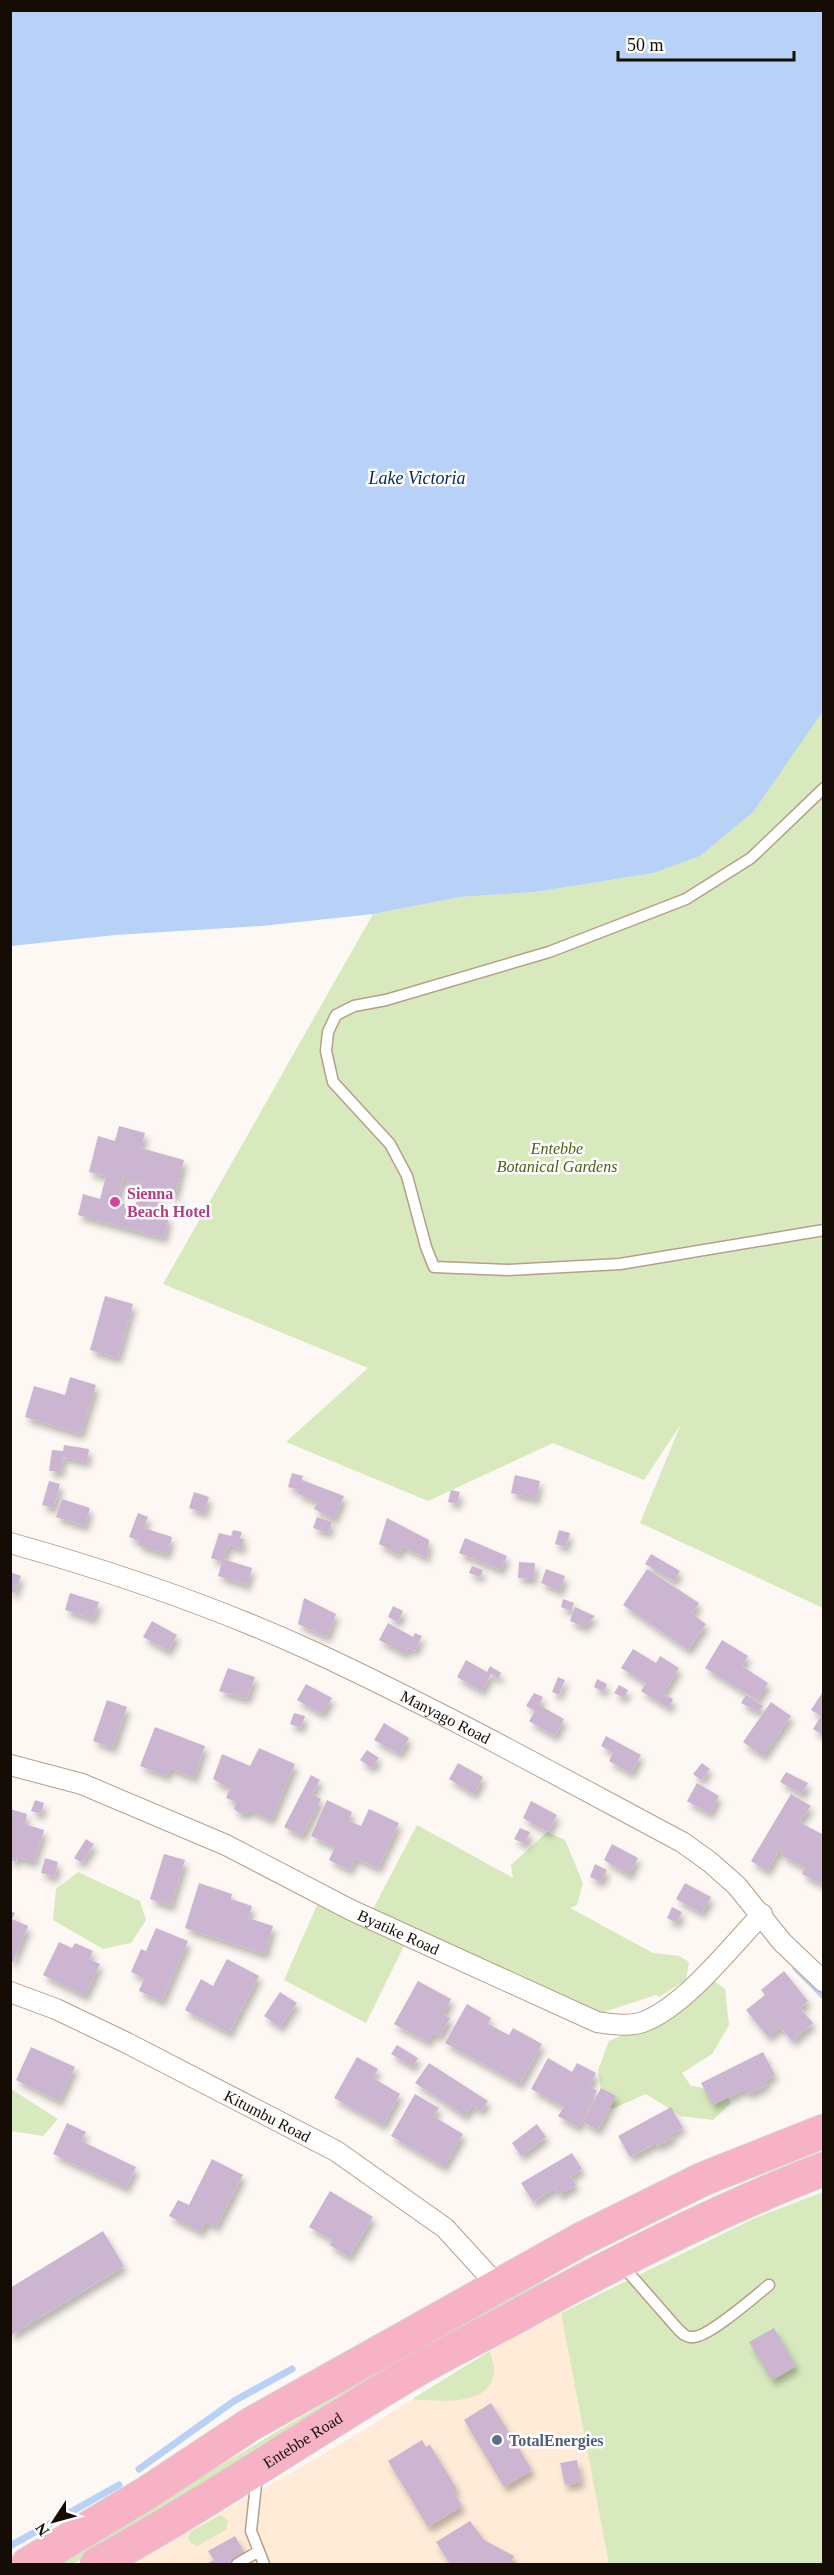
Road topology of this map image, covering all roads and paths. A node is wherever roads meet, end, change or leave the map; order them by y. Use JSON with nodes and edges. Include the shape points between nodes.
{"nodes":[{"id":1,"x":824,"y":789,"type":"edge"},
{"id":2,"x":824,"y":1230,"type":"edge"},
{"id":3,"x":10,"y":1543,"type":"edge"},
{"id":4,"x":10,"y":1765,"type":"edge"},
{"id":5,"x":762,"y":1914,"type":"junction"},
{"id":6,"x":824,"y":1982,"type":"edge"},
{"id":7,"x":10,"y":1992,"type":"edge"},
{"id":8,"x":824,"y":2131,"type":"edge"},
{"id":9,"x":824,"y":2169,"type":"edge"},
{"id":10,"x":619,"y":2262,"type":"junction"},
{"id":11,"x":497,"y":2285,"type":"junction"},
{"id":12,"x":769,"y":2285,"type":"dead end"},
{"id":13,"x":257,"y":2470,"type":"junction"},
{"id":14,"x":259,"y":2551,"type":"junction"},
{"id":15,"x":28,"y":2565,"type":"edge"},
{"id":16,"x":97,"y":2565,"type":"edge"},
{"id":17,"x":237,"y":2565,"type":"edge"},
{"id":18,"x":264,"y":2565,"type":"edge"}],
"edges":[{"from":1,"to":2,"type":"lane","via":[[751,858],[686,899],[549,952],[354,1006],[336,1015],[328,1032],[326,1051],[333,1082],[390,1144],[407,1176],[434,1267],[508,1270],[620,1264]]},
{"from":3,"to":5,"type":"street","name":"Manyago Road","via":[[184,1598],[312,1651],[438,1711],[682,1842],[737,1886]]},
{"from":4,"to":5,"type":"street","name":"Byatike Road","via":[[82,1784],[215,1840],[351,1910],[597,2022],[642,2023],[669,2008]]},
{"from":5,"to":6,"type":"street","name":"Manyago Road","via":[[782,1942]]},
{"from":7,"to":11,"type":"street","name":"Kitumbu Road","via":[[127,2043],[336,2151],[445,2228]]},
{"from":8,"to":11,"type":"highway","via":[[703,2179]]},
{"from":9,"to":10,"type":"highway","name":"Entebbe Road"},
{"from":10,"to":12,"type":"lane","via":[[677,2328],[693,2338],[720,2323]]},
{"from":10,"to":13,"type":"highway","name":"Entebbe Road","via":[[409,2375]]},
{"from":11,"to":15,"type":"highway","via":[[251,2424]]},
{"from":13,"to":14,"type":"lane","via":[[251,2531]]},
{"from":13,"to":16,"type":"highway","name":"Entebbe Road"},
{"from":14,"to":17,"type":"lane"},
{"from":14,"to":18,"type":"lane"}]}
